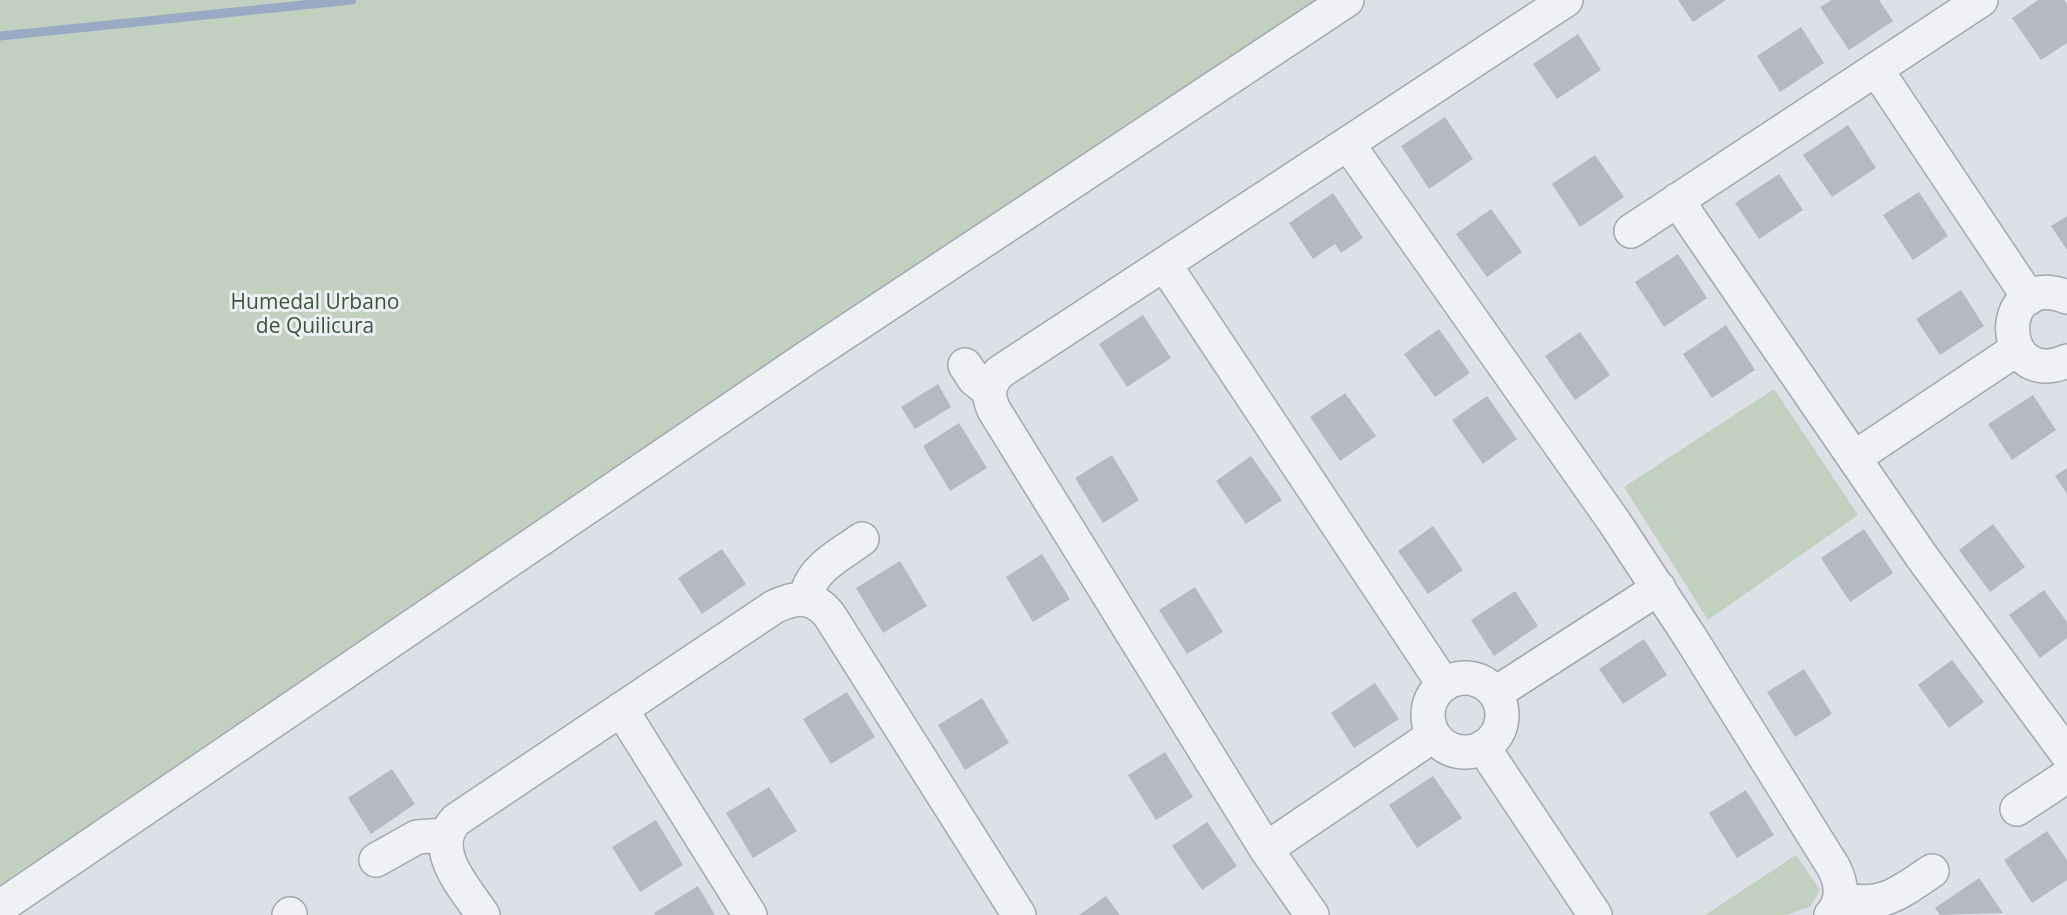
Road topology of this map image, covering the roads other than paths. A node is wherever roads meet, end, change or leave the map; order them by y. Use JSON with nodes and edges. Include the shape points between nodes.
{"nodes":[{"id":1,"x":1347,"y":0,"type":"edge"},
{"id":2,"x":1566,"y":0,"type":"edge"},
{"id":3,"x":1981,"y":0,"type":"edge"},
{"id":4,"x":1876,"y":69,"type":"junction"},
{"id":5,"x":1348,"y":144,"type":"junction"},
{"id":6,"x":1677,"y":200,"type":"junction"},
{"id":7,"x":1631,"y":231,"type":"dead end"},
{"id":8,"x":1165,"y":264,"type":"junction"},
{"id":9,"x":2067,"y":297,"type":"edge"},
{"id":10,"x":2029,"y":298,"type":"junction"},
{"id":11,"x":2017,"y":349,"type":"junction"},
{"id":12,"x":2067,"y":361,"type":"edge"},
{"id":13,"x":964,"y":365,"type":"dead end"},
{"id":14,"x":989,"y":392,"type":"junction"},
{"id":15,"x":1854,"y":458,"type":"junction"},
{"id":16,"x":862,"y":539,"type":"dead end"},
{"id":17,"x":1659,"y":588,"type":"junction"},
{"id":18,"x":806,"y":598,"type":"junction"},
{"id":19,"x":1444,"y":686,"type":"junction"},
{"id":20,"x":1496,"y":693,"type":"junction"},
{"id":21,"x":621,"y":709,"type":"junction"},
{"id":22,"x":1434,"y":735,"type":"junction"},
{"id":23,"x":1483,"y":747,"type":"junction"},
{"id":24,"x":2067,"y":754,"type":"edge"},
{"id":25,"x":2067,"y":776,"type":"edge"},
{"id":26,"x":2017,"y":809,"type":"dead end"},
{"id":27,"x":445,"y":836,"type":"junction"},
{"id":28,"x":1266,"y":849,"type":"junction"},
{"id":29,"x":376,"y":860,"type":"dead end"},
{"id":30,"x":1932,"y":871,"type":"dead end"},
{"id":31,"x":0,"y":907,"type":"edge"},
{"id":32,"x":1835,"y":907,"type":"edge"},
{"id":33,"x":483,"y":915,"type":"edge"},
{"id":34,"x":750,"y":915,"type":"edge"},
{"id":35,"x":1019,"y":915,"type":"edge"},
{"id":36,"x":1312,"y":915,"type":"edge"},
{"id":37,"x":1595,"y":915,"type":"edge"}],
"edges":[{"from":1,"to":31,"type":"street","via":[[808,357]]},
{"from":2,"to":5,"type":"street"},
{"from":3,"to":4,"type":"street"},
{"from":4,"to":6,"type":"street"},
{"from":4,"to":10,"type":"street"},
{"from":5,"to":8,"type":"street"},
{"from":5,"to":17,"type":"street"},
{"from":6,"to":7,"type":"street"},
{"from":6,"to":15,"type":"street"},
{"from":8,"to":14,"type":"street","via":[[1000,372]]},
{"from":8,"to":19,"type":"street"},
{"from":9,"to":10,"type":"street","via":[[2048,292]]},
{"from":10,"to":11,"type":"street","via":[[2012,321]]},
{"from":11,"to":12,"type":"street","via":[[2040,365]]},
{"from":11,"to":15,"type":"street"},
{"from":13,"to":14,"type":"street"},
{"from":14,"to":28,"type":"street","via":[[994,410]]},
{"from":15,"to":24,"type":"street","via":[[1928,566]]},
{"from":16,"to":18,"type":"street","via":[[816,574]]},
{"from":17,"to":20,"type":"street"},
{"from":17,"to":32,"type":"street","via":[[1834,868],[1839,878]]},
{"from":18,"to":21,"type":"street","via":[[774,607]]},
{"from":18,"to":35,"type":"street","via":[[830,616]]},
{"from":19,"to":20,"type":"street","via":[[1452,680],[1472,679]]},
{"from":19,"to":22,"type":"street","via":[[1429,708]]},
{"from":20,"to":23,"type":"street","via":[[1502,724]]},
{"from":21,"to":27,"type":"street","via":[[464,813]]},
{"from":21,"to":34,"type":"street"},
{"from":22,"to":23,"type":"street","via":[[1451,749],[1473,751]]},
{"from":22,"to":28,"type":"street"},
{"from":23,"to":37,"type":"street"},
{"from":25,"to":26,"type":"street"},
{"from":27,"to":29,"type":"street","via":[[417,837]]},
{"from":27,"to":33,"type":"street","via":[[452,866]]},
{"from":28,"to":36,"type":"street"},
{"from":30,"to":32,"type":"street","via":[[1890,898]]}]}
